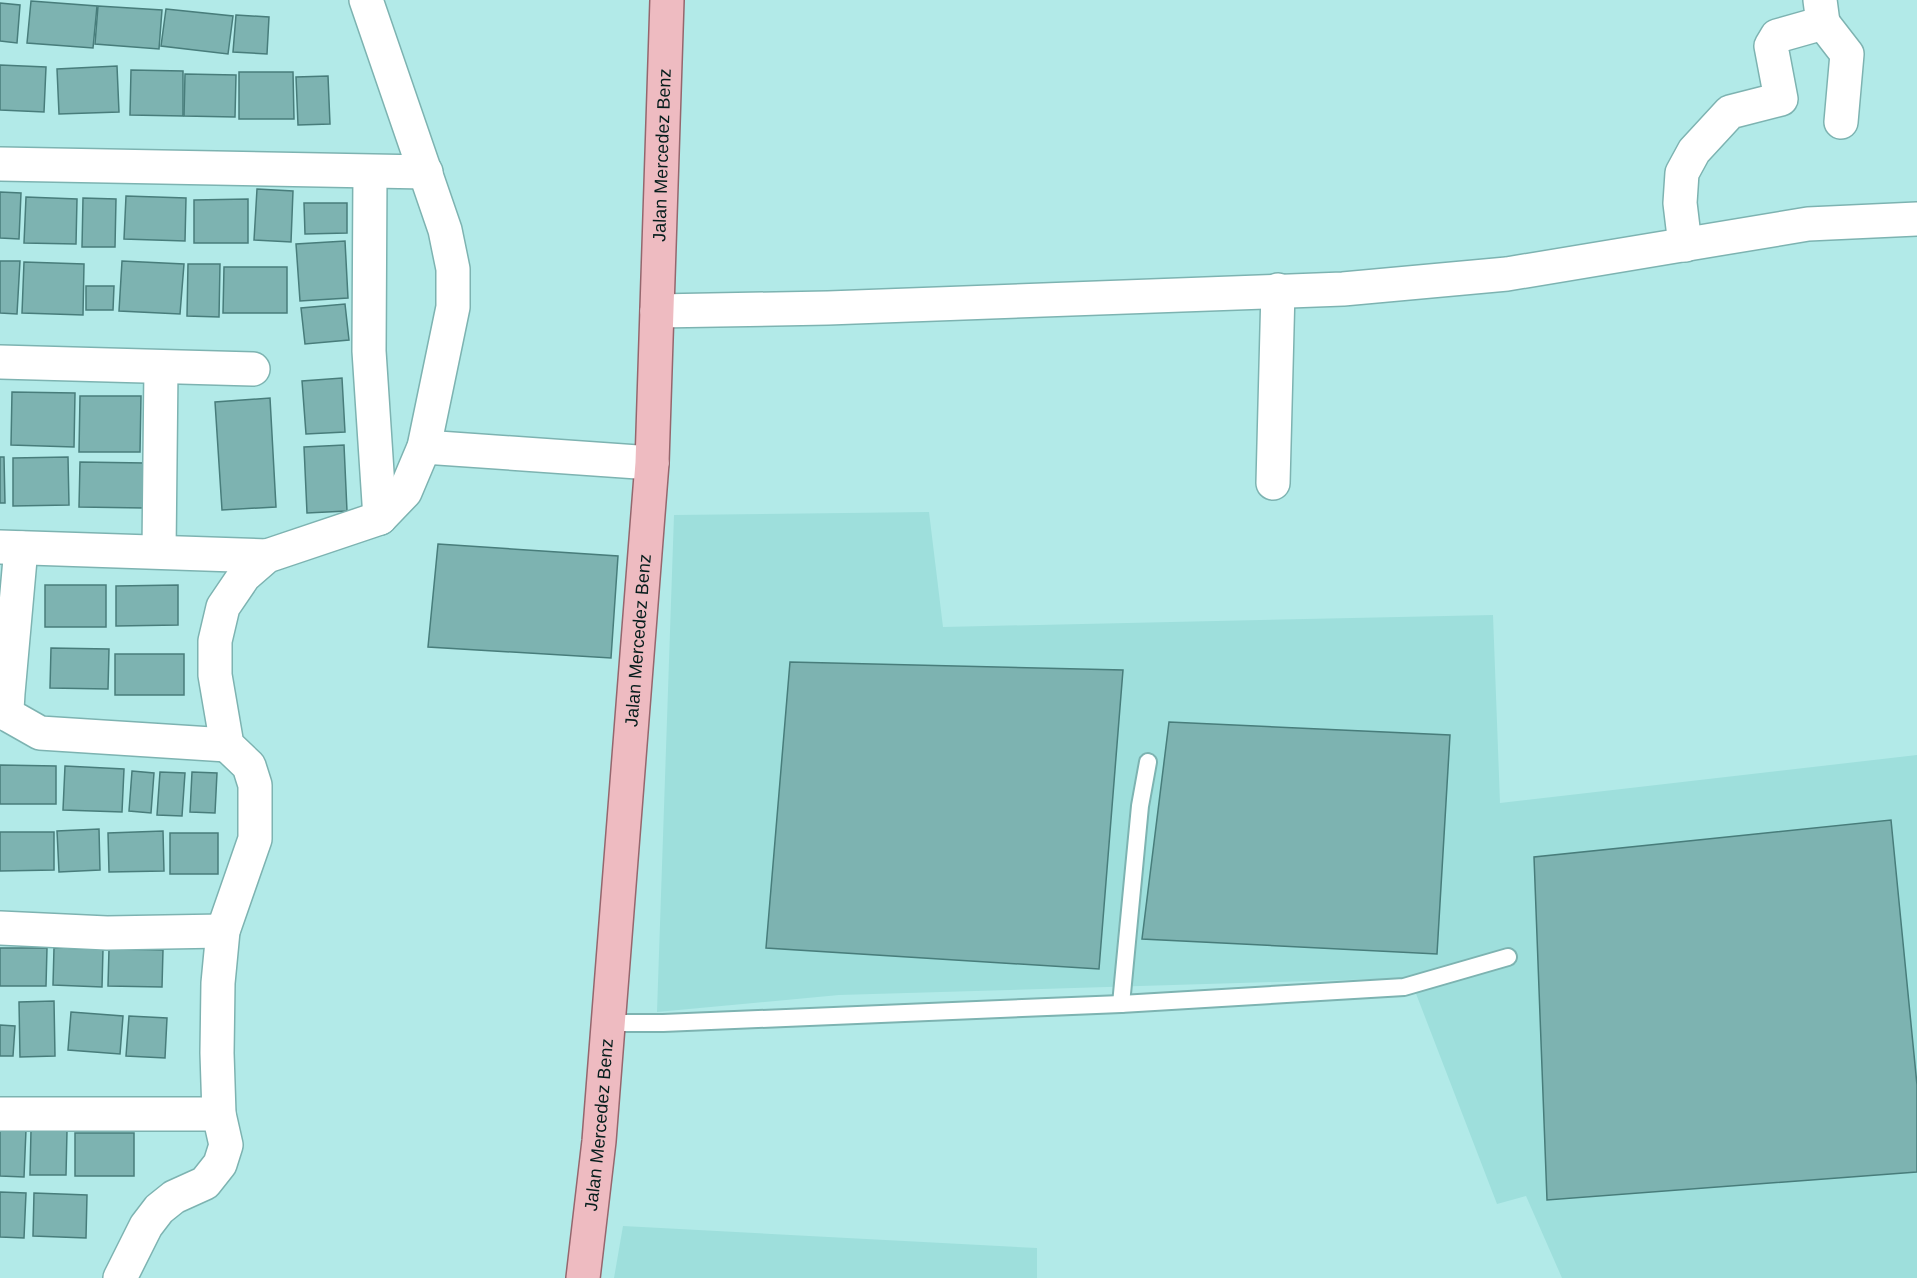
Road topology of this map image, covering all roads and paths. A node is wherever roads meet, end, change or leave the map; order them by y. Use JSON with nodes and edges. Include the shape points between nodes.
{"nodes":[{"id":1,"x":366,"y":0,"type":"edge"},
{"id":2,"x":667,"y":0,"type":"edge"},
{"id":3,"x":1821,"y":12,"type":"edge"},
{"id":4,"x":1840,"y":122,"type":"dead end"},
{"id":5,"x":0,"y":164,"type":"edge"},
{"id":6,"x":426,"y":172,"type":"junction"},
{"id":7,"x":369,"y":173,"type":"junction"},
{"id":8,"x":1917,"y":219,"type":"edge"},
{"id":9,"x":1685,"y":245,"type":"junction"},
{"id":10,"x":1278,"y":290,"type":"junction"},
{"id":11,"x":657,"y":311,"type":"junction"},
{"id":12,"x":0,"y":362,"type":"edge"},
{"id":13,"x":161,"y":368,"type":"junction"},
{"id":14,"x":253,"y":369,"type":"dead end"},
{"id":15,"x":424,"y":447,"type":"junction"},
{"id":16,"x":652,"y":463,"type":"junction"},
{"id":17,"x":1273,"y":483,"type":"dead end"},
{"id":18,"x":380,"y":518,"type":"junction"},
{"id":19,"x":11,"y":547,"type":"edge"},
{"id":20,"x":159,"y":551,"type":"junction"},
{"id":21,"x":267,"y":556,"type":"junction"},
{"id":22,"x":227,"y":746,"type":"junction"},
{"id":23,"x":1148,"y":762,"type":"dead end"},
{"id":24,"x":0,"y":928,"type":"edge"},
{"id":25,"x":223,"y":931,"type":"junction"},
{"id":26,"x":1508,"y":957,"type":"dead end"},
{"id":27,"x":1121,"y":1004,"type":"junction"},
{"id":28,"x":609,"y":1023,"type":"junction"},
{"id":29,"x":0,"y":1114,"type":"edge"},
{"id":30,"x":219,"y":1114,"type":"junction"},
{"id":31,"x":120,"y":1278,"type":"edge"},
{"id":32,"x":582,"y":1278,"type":"edge"}],
"edges":[{"from":1,"to":6,"type":"street"},
{"from":2,"to":11,"type":"main road","name":"Jalan Mercedez Benz"},
{"from":3,"to":4,"type":"street","via":[[1847,54]]},
{"from":3,"to":9,"type":"street","via":[[1777,36],[1771,46],[1781,99],[1730,112],[1694,151],[1682,173],[1680,203]]},
{"from":5,"to":7,"type":"street"},
{"from":6,"to":7,"type":"street"},
{"from":6,"to":15,"type":"street","via":[[453,269],[453,307]]},
{"from":7,"to":18,"type":"street","via":[[369,351]]},
{"from":8,"to":9,"type":"street","via":[[1809,224]]},
{"from":9,"to":10,"type":"street","via":[[1507,274],[1343,290]]},
{"from":10,"to":11,"type":"street"},
{"from":10,"to":17,"type":"street"},
{"from":11,"to":16,"type":"main road","name":"Jalan Mercedez Benz"},
{"from":12,"to":13,"type":"street"},
{"from":13,"to":14,"type":"street"},
{"from":13,"to":20,"type":"street"},
{"from":15,"to":16,"type":"street"},
{"from":15,"to":18,"type":"street","via":[[405,492]]},
{"from":16,"to":28,"type":"main road","name":"Jalan Mercedez Benz"},
{"from":18,"to":21,"type":"street"},
{"from":19,"to":20,"type":"street"},
{"from":19,"to":22,"type":"street","via":[[7,710],[10,716],[40,733]]},
{"from":20,"to":21,"type":"street"},
{"from":21,"to":22,"type":"street","via":[[233,590],[223,607],[215,641],[215,675]]},
{"from":22,"to":25,"type":"street","via":[[249,766],[255,785],[256,824],[255,839]]},
{"from":23,"to":27,"type":"lane","via":[[1140,806]]},
{"from":24,"to":25,"type":"street","via":[[107,933]]},
{"from":25,"to":30,"type":"street","via":[[218,995]]},
{"from":26,"to":27,"type":"lane","via":[[1404,987]]},
{"from":27,"to":28,"type":"lane"},
{"from":28,"to":32,"type":"main road","name":"Jalan Mercedez Benz"},
{"from":29,"to":30,"type":"street"},
{"from":30,"to":31,"type":"street","via":[[226,1145],[220,1164],[205,1183],[174,1197],[159,1209]]}]}
